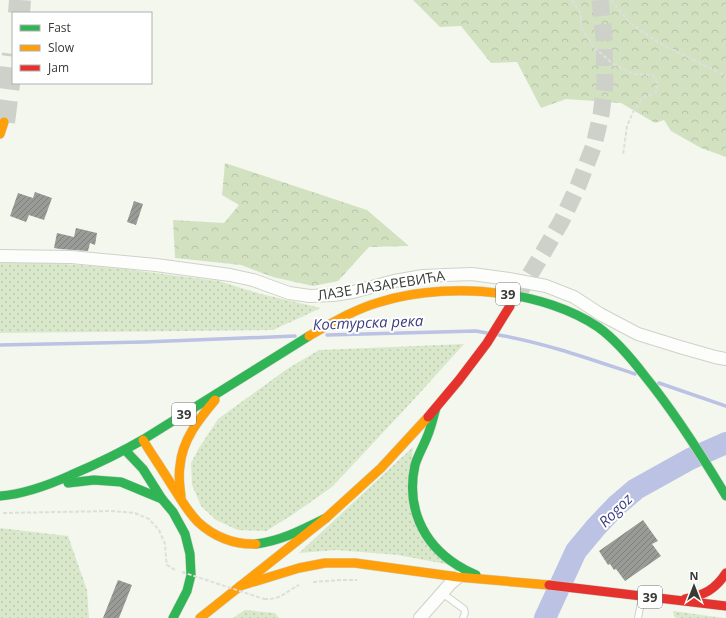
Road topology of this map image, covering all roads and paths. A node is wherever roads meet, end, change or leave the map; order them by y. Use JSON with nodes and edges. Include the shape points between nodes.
{"nodes":[{"id":1,"x":572,"y":0,"type":"edge"},
{"id":2,"x":611,"y":0,"type":"edge"},
{"id":3,"x":726,"y":76,"type":"edge"},
{"id":4,"x":4,"y":122,"type":"dead end"},
{"id":5,"x":0,"y":134,"type":"edge"},
{"id":6,"x":623,"y":155,"type":"dead end"},
{"id":7,"x":0,"y":256,"type":"edge"},
{"id":8,"x":510,"y":306,"type":"dead end"},
{"id":9,"x":726,"y":359,"type":"edge"},
{"id":10,"x":224,"y":388,"type":"junction"},
{"id":11,"x":436,"y":408,"type":"junction"},
{"id":12,"x":143,"y":440,"type":"junction"},
{"id":13,"x":125,"y":450,"type":"junction"},
{"id":14,"x":48,"y":485,"type":"junction"},
{"id":15,"x":0,"y":496,"type":"edge"},
{"id":16,"x":726,"y":496,"type":"edge"},
{"id":17,"x":181,"y":498,"type":"junction"},
{"id":18,"x":162,"y":499,"type":"junction"},
{"id":19,"x":0,"y":513,"type":"edge"},
{"id":20,"x":326,"y":518,"type":"junction"},
{"id":21,"x":726,"y":573,"type":"edge"},
{"id":22,"x":458,"y":577,"type":"junction"},
{"id":23,"x":357,"y":580,"type":"dead end"},
{"id":24,"x":491,"y":580,"type":"junction"},
{"id":25,"x":313,"y":582,"type":"dead end"},
{"id":26,"x":305,"y":584,"type":"dead end"},
{"id":27,"x":240,"y":586,"type":"junction"},
{"id":28,"x":442,"y":593,"type":"junction"},
{"id":29,"x":642,"y":596,"type":"junction"},
{"id":30,"x":679,"y":601,"type":"junction"},
{"id":31,"x":726,"y":606,"type":"edge"},
{"id":32,"x":173,"y":618,"type":"edge"},
{"id":33,"x":200,"y":618,"type":"edge"},
{"id":34,"x":420,"y":618,"type":"edge"},
{"id":35,"x":463,"y":618,"type":"edge"},
{"id":36,"x":638,"y":618,"type":"edge"}],
"edges":[{"from":1,"to":6,"type":"path","via":[[580,12],[582,29],[593,46],[613,64],[634,74],[653,75],[658,84],[656,92],[642,99],[632,112],[627,126]]},
{"from":2,"to":3,"type":"path","via":[[630,23],[659,43]]},
{"from":4,"to":5,"type":"main road"},
{"from":7,"to":9,"type":"street","name":"ЛАЗЕ ЛАЗАРЕВИЋА","via":[[71,257],[230,274],[289,293],[310,296],[353,292],[394,281],[444,274],[472,274],[509,279],[546,286],[574,297],[638,334]]},
{"from":8,"to":11,"type":"main road","via":[[487,343]]},
{"from":10,"to":12,"type":"main road","number":"39"},
{"from":10,"to":16,"type":"main road","number":"39","via":[[324,327],[377,303],[402,296],[481,290],[534,299],[582,318],[605,333],[625,352],[669,408]]},
{"from":10,"to":17,"type":"main road","via":[[194,425],[187,438],[180,463]]},
{"from":11,"to":20,"type":"main road","via":[[381,468]]},
{"from":11,"to":24,"type":"main road","number":"39","via":[[414,473],[412,487],[417,517],[435,546],[447,558],[464,570]]},
{"from":12,"to":13,"type":"main road","number":"39"},
{"from":12,"to":17,"type":"main road"},
{"from":13,"to":14,"type":"main road","number":"39"},
{"from":13,"to":18,"type":"main road","via":[[143,469]]},
{"from":14,"to":15,"type":"main road","number":"39"},
{"from":14,"to":18,"type":"main road","via":[[94,480],[121,482]]},
{"from":17,"to":20,"type":"main road","via":[[196,520],[216,535],[237,543],[258,544],[275,540]]},
{"from":18,"to":32,"type":"main road","via":[[173,512],[185,534],[190,554],[191,575],[187,591]]},
{"from":19,"to":26,"type":"path","bridge":true,"via":[[112,511],[135,514],[149,519],[160,530],[168,565],[174,569],[264,599],[281,597],[298,585]]},
{"from":20,"to":27,"type":"main road"},
{"from":21,"to":30,"type":"main road","number":"39","via":[[709,591]]},
{"from":22,"to":24,"type":"main road","number":"39"},
{"from":22,"to":27,"type":"main road","number":"39","via":[[355,563],[325,563]]},
{"from":22,"to":28,"type":"street"},
{"from":23,"to":25,"type":"path"},
{"from":24,"to":29,"type":"main road","number":"39"},
{"from":27,"to":33,"type":"main road"},
{"from":28,"to":34,"type":"street"},
{"from":28,"to":35,"type":"lane","via":[[464,609]]},
{"from":29,"to":30,"type":"main road","number":"39"},
{"from":29,"to":36,"type":"lane"},
{"from":30,"to":31,"type":"main road","number":"39"}]}
